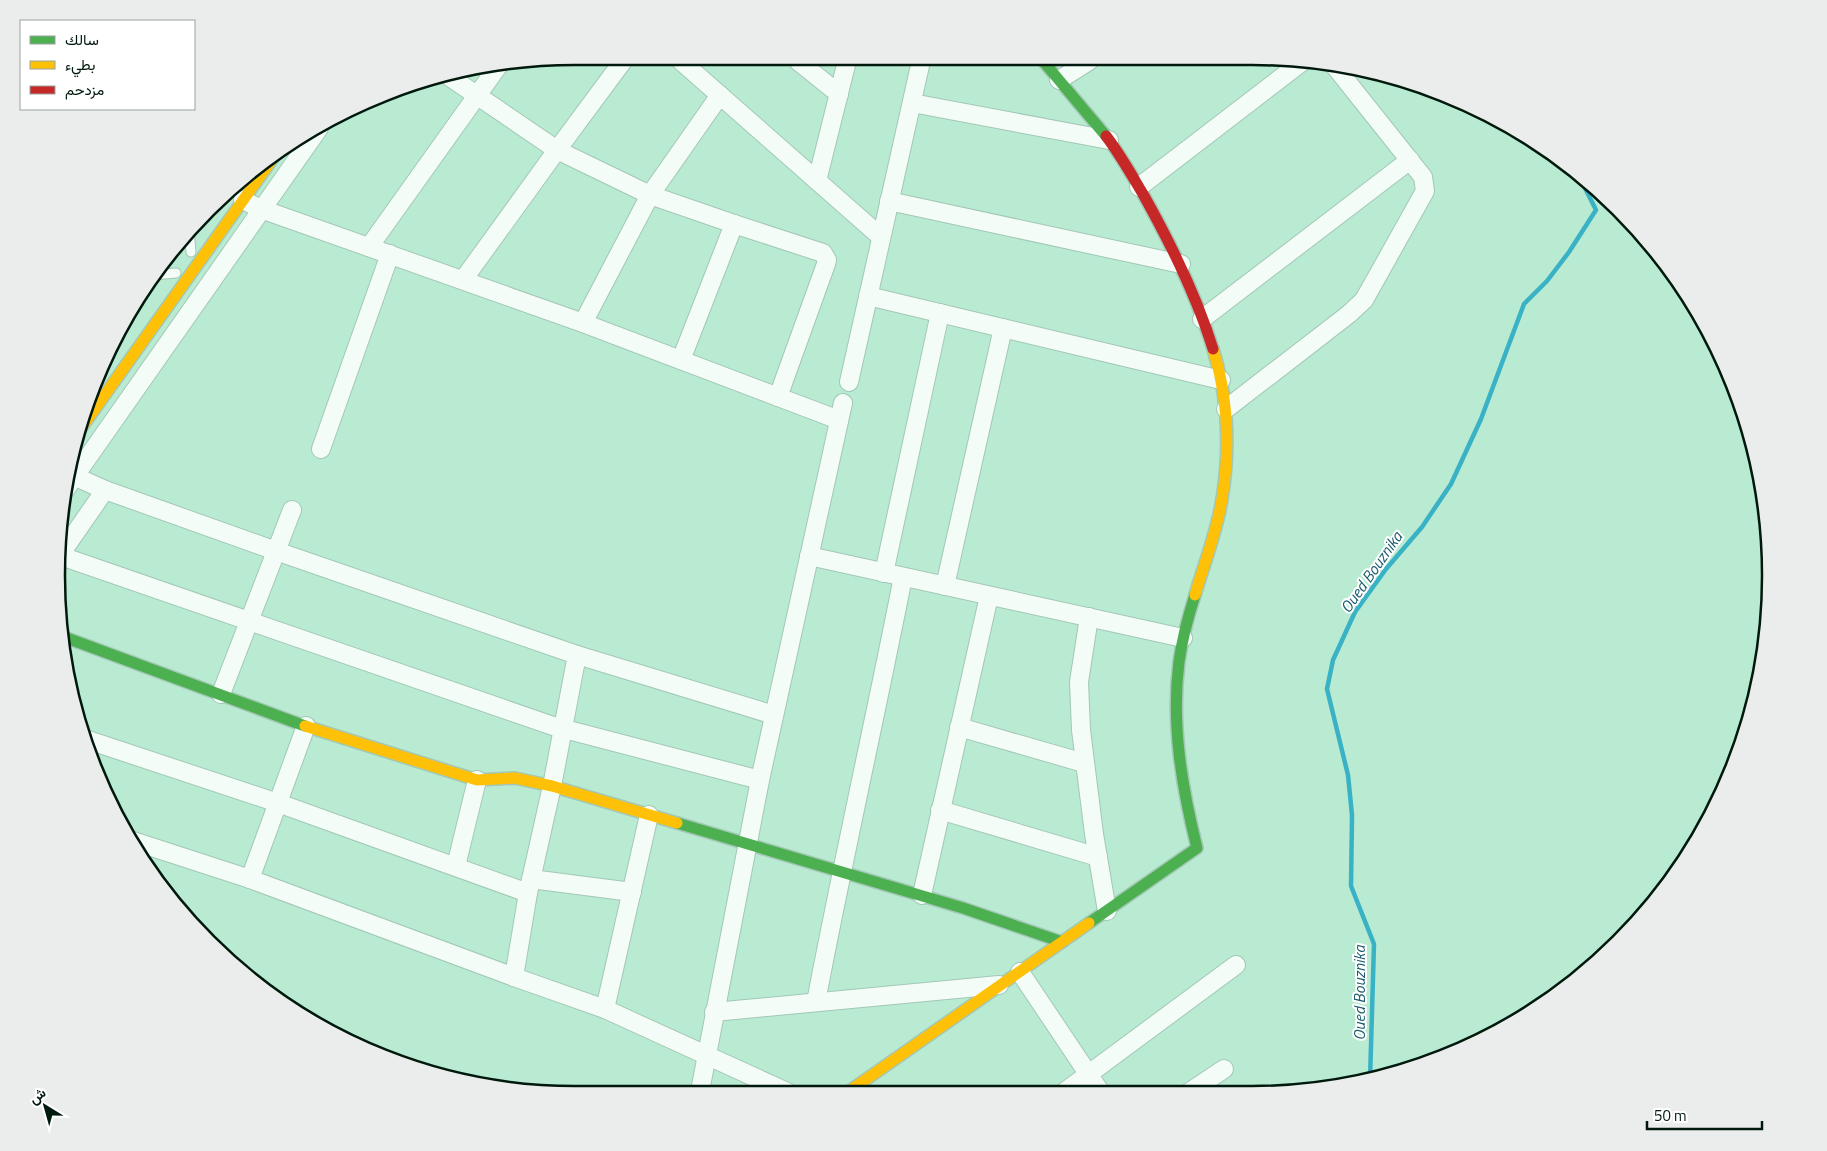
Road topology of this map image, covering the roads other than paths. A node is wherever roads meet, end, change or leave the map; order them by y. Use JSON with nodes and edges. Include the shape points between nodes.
{"nodes":[{"id":1,"x":620,"y":65,"type":"edge"},
{"id":2,"x":686,"y":65,"type":"edge"},
{"id":3,"x":803,"y":65,"type":"edge"},
{"id":4,"x":846,"y":65,"type":"edge"},
{"id":5,"x":920,"y":65,"type":"edge"},
{"id":6,"x":1046,"y":65,"type":"edge"},
{"id":7,"x":1083,"y":65,"type":"edge"},
{"id":8,"x":1295,"y":67,"type":"edge"},
{"id":9,"x":494,"y":72,"type":"edge"},
{"id":10,"x":1340,"y":73,"type":"edge"},
{"id":11,"x":454,"y":80,"type":"edge"},
{"id":12,"x":1059,"y":80,"type":"junction"},
{"id":13,"x":839,"y":94,"type":"junction"},
{"id":14,"x":476,"y":95,"type":"junction"},
{"id":15,"x":720,"y":95,"type":"junction"},
{"id":16,"x":912,"y":103,"type":"junction"},
{"id":17,"x":312,"y":138,"type":"edge"},
{"id":18,"x":1109,"y":140,"type":"junction"},
{"id":19,"x":557,"y":150,"type":"junction"},
{"id":20,"x":1410,"y":160,"type":"junction"},
{"id":21,"x":265,"y":170,"type":"edge"},
{"id":22,"x":817,"y":180,"type":"junction"},
{"id":23,"x":1139,"y":187,"type":"junction"},
{"id":24,"x":650,"y":195,"type":"junction"},
{"id":25,"x":244,"y":200,"type":"junction"},
{"id":26,"x":890,"y":201,"type":"junction"},
{"id":27,"x":261,"y":209,"type":"junction"},
{"id":28,"x":734,"y":224,"type":"junction"},
{"id":29,"x":881,"y":237,"type":"junction"},
{"id":30,"x":201,"y":238,"type":"dead end"},
{"id":31,"x":187,"y":245,"type":"edge"},
{"id":32,"x":369,"y":246,"type":"junction"},
{"id":33,"x":390,"y":254,"type":"junction"},
{"id":34,"x":184,"y":262,"type":"junction"},
{"id":35,"x":1181,"y":264,"type":"junction"},
{"id":36,"x":167,"y":269,"type":"edge"},
{"id":37,"x":464,"y":280,"type":"junction"},
{"id":38,"x":166,"y":288,"type":"dead end"},
{"id":39,"x":868,"y":296,"type":"junction"},
{"id":40,"x":940,"y":313,"type":"junction"},
{"id":41,"x":1202,"y":319,"type":"junction"},
{"id":42,"x":583,"y":323,"type":"junction"},
{"id":43,"x":1004,"y":328,"type":"junction"},
{"id":44,"x":682,"y":360,"type":"junction"},
{"id":45,"x":1221,"y":380,"type":"junction"},
{"id":46,"x":849,"y":382,"type":"dead end"},
{"id":47,"x":778,"y":397,"type":"junction"},
{"id":48,"x":843,"y":403,"type":"dead end"},
{"id":49,"x":1226,"y":409,"type":"junction"},
{"id":50,"x":91,"y":415,"type":"edge"},
{"id":51,"x":839,"y":420,"type":"junction"},
{"id":52,"x":321,"y":449,"type":"dead end"},
{"id":53,"x":77,"y":466,"type":"edge"},
{"id":54,"x":74,"y":481,"type":"edge"},
{"id":55,"x":105,"y":490,"type":"junction"},
{"id":56,"x":292,"y":510,"type":"dead end"},
{"id":57,"x":66,"y":545,"type":"edge"},
{"id":58,"x":276,"y":551,"type":"junction"},
{"id":59,"x":809,"y":556,"type":"junction"},
{"id":60,"x":66,"y":557,"type":"edge"},
{"id":61,"x":884,"y":573,"type":"junction"},
{"id":62,"x":903,"y":577,"type":"junction"},
{"id":63,"x":945,"y":586,"type":"junction"},
{"id":64,"x":990,"y":596,"type":"junction"},
{"id":65,"x":1089,"y":617,"type":"junction"},
{"id":66,"x":250,"y":620,"type":"junction"},
{"id":67,"x":1183,"y":638,"type":"junction"},
{"id":68,"x":69,"y":639,"type":"edge"},
{"id":69,"x":577,"y":655,"type":"junction"},
{"id":70,"x":221,"y":694,"type":"junction"},
{"id":71,"x":774,"y":715,"type":"junction"},
{"id":72,"x":306,"y":726,"type":"junction"},
{"id":73,"x":959,"y":727,"type":"junction"},
{"id":74,"x":563,"y":729,"type":"junction"},
{"id":75,"x":93,"y":742,"type":"edge"},
{"id":76,"x":1084,"y":763,"type":"junction"},
{"id":77,"x":477,"y":780,"type":"junction"},
{"id":78,"x":760,"y":780,"type":"junction"},
{"id":79,"x":552,"y":786,"type":"junction"},
{"id":80,"x":278,"y":803,"type":"junction"},
{"id":81,"x":940,"y":810,"type":"junction"},
{"id":82,"x":650,"y":815,"type":"junction"},
{"id":83,"x":747,"y":843,"type":"junction"},
{"id":84,"x":141,"y":844,"type":"edge"},
{"id":85,"x":1098,"y":857,"type":"junction"},
{"id":86,"x":456,"y":866,"type":"junction"},
{"id":87,"x":841,"y":872,"type":"junction"},
{"id":88,"x":250,"y":879,"type":"junction"},
{"id":89,"x":529,"y":886,"type":"junction"},
{"id":90,"x":632,"y":892,"type":"junction"},
{"id":91,"x":922,"y":896,"type":"junction"},
{"id":92,"x":1107,"y":911,"type":"junction"},
{"id":93,"x":1062,"y":942,"type":"junction"},
{"id":94,"x":1236,"y":965,"type":"dead end"},
{"id":95,"x":1020,"y":972,"type":"junction"},
{"id":96,"x":514,"y":977,"type":"junction"},
{"id":97,"x":1000,"y":985,"type":"junction"},
{"id":98,"x":816,"y":1002,"type":"junction"},
{"id":99,"x":605,"y":1009,"type":"junction"},
{"id":100,"x":714,"y":1012,"type":"junction"},
{"id":101,"x":706,"y":1054,"type":"junction"},
{"id":102,"x":1224,"y":1068,"type":"dead end"},
{"id":103,"x":1088,"y":1075,"type":"junction"},
{"id":104,"x":701,"y":1086,"type":"edge"},
{"id":105,"x":773,"y":1086,"type":"edge"},
{"id":106,"x":857,"y":1086,"type":"edge"},
{"id":107,"x":1073,"y":1086,"type":"edge"},
{"id":108,"x":1096,"y":1086,"type":"edge"},
{"id":109,"x":1198,"y":1086,"type":"edge"}],
"edges":[{"from":1,"to":19,"type":"street"},
{"from":2,"to":15,"type":"street"},
{"from":3,"to":13,"type":"street"},
{"from":4,"to":13,"type":"street"},
{"from":5,"to":16,"type":"street"},
{"from":6,"to":12,"type":"street"},
{"from":7,"to":12,"type":"street"},
{"from":8,"to":23,"type":"street"},
{"from":9,"to":14,"type":"street"},
{"from":10,"to":20,"type":"street"},
{"from":11,"to":14,"type":"street"},
{"from":12,"to":18,"type":"street"},
{"from":13,"to":22,"type":"street"},
{"from":14,"to":19,"type":"street"},
{"from":14,"to":32,"type":"street"},
{"from":15,"to":22,"type":"street"},
{"from":15,"to":24,"type":"street"},
{"from":16,"to":18,"type":"street"},
{"from":16,"to":26,"type":"street"},
{"from":17,"to":27,"type":"street"},
{"from":18,"to":23,"type":"street"},
{"from":19,"to":24,"type":"street"},
{"from":19,"to":37,"type":"street"},
{"from":20,"to":41,"type":"street"},
{"from":20,"to":49,"type":"street","via":[[1423,177],[1426,191],[1364,300]]},
{"from":21,"to":25,"type":"street"},
{"from":22,"to":29,"type":"street"},
{"from":23,"to":35,"type":"street"},
{"from":24,"to":28,"type":"street"},
{"from":24,"to":42,"type":"street"},
{"from":25,"to":27,"type":"street"},
{"from":25,"to":50,"type":"street"},
{"from":26,"to":29,"type":"street"},
{"from":26,"to":35,"type":"street"},
{"from":27,"to":32,"type":"street"},
{"from":27,"to":53,"type":"street"},
{"from":28,"to":44,"type":"street"},
{"from":28,"to":47,"type":"street","via":[[819,251],[827,260]]},
{"from":29,"to":39,"type":"street"},
{"from":30,"to":34,"type":"street"},
{"from":31,"to":34,"type":"lane"},
{"from":32,"to":33,"type":"street"},
{"from":33,"to":37,"type":"street"},
{"from":33,"to":52,"type":"street"},
{"from":34,"to":36,"type":"lane"},
{"from":34,"to":38,"type":"street"},
{"from":35,"to":41,"type":"street"},
{"from":37,"to":42,"type":"street"},
{"from":39,"to":40,"type":"street"},
{"from":39,"to":46,"type":"street"},
{"from":40,"to":43,"type":"street"},
{"from":40,"to":61,"type":"street"},
{"from":41,"to":45,"type":"street"},
{"from":42,"to":44,"type":"street"},
{"from":43,"to":45,"type":"street"},
{"from":43,"to":63,"type":"street"},
{"from":44,"to":47,"type":"street"},
{"from":45,"to":49,"type":"street"},
{"from":47,"to":51,"type":"street"},
{"from":48,"to":51,"type":"street"},
{"from":49,"to":67,"type":"street","via":[[1222,501]]},
{"from":51,"to":59,"type":"street"},
{"from":54,"to":55,"type":"street"},
{"from":55,"to":57,"type":"street"},
{"from":55,"to":58,"type":"street"},
{"from":56,"to":58,"type":"street"},
{"from":58,"to":66,"type":"street"},
{"from":58,"to":69,"type":"street"},
{"from":59,"to":61,"type":"street"},
{"from":59,"to":71,"type":"street"},
{"from":60,"to":66,"type":"street"},
{"from":61,"to":62,"type":"street"},
{"from":62,"to":63,"type":"street"},
{"from":62,"to":87,"type":"street"},
{"from":63,"to":64,"type":"street"},
{"from":64,"to":65,"type":"street"},
{"from":64,"to":73,"type":"street"},
{"from":65,"to":67,"type":"street"},
{"from":65,"to":76,"type":"street","via":[[1079,682]]},
{"from":66,"to":70,"type":"street"},
{"from":66,"to":74,"type":"street"},
{"from":67,"to":92,"type":"street","via":[[1176,718],[1187,810],[1197,848]]},
{"from":68,"to":70,"type":"street"},
{"from":69,"to":71,"type":"street"},
{"from":69,"to":74,"type":"street"},
{"from":70,"to":72,"type":"street"},
{"from":71,"to":78,"type":"street"},
{"from":72,"to":77,"type":"street"},
{"from":72,"to":80,"type":"street"},
{"from":73,"to":76,"type":"street"},
{"from":73,"to":81,"type":"street"},
{"from":74,"to":78,"type":"street"},
{"from":74,"to":79,"type":"street"},
{"from":75,"to":80,"type":"street"},
{"from":76,"to":85,"type":"street"},
{"from":77,"to":79,"type":"street","via":[[515,778]]},
{"from":77,"to":86,"type":"street"},
{"from":78,"to":83,"type":"street"},
{"from":79,"to":82,"type":"street"},
{"from":79,"to":89,"type":"street"},
{"from":80,"to":86,"type":"street"},
{"from":80,"to":88,"type":"street"},
{"from":81,"to":85,"type":"street"},
{"from":81,"to":91,"type":"street"},
{"from":82,"to":83,"type":"street"},
{"from":82,"to":90,"type":"street"},
{"from":83,"to":87,"type":"street"},
{"from":83,"to":100,"type":"street"},
{"from":84,"to":88,"type":"street"},
{"from":85,"to":92,"type":"street"},
{"from":86,"to":89,"type":"street"},
{"from":87,"to":91,"type":"street"},
{"from":87,"to":98,"type":"street"},
{"from":88,"to":96,"type":"street"},
{"from":89,"to":90,"type":"street"},
{"from":89,"to":96,"type":"street"},
{"from":90,"to":99,"type":"street"},
{"from":91,"to":93,"type":"street"},
{"from":92,"to":93,"type":"street"},
{"from":93,"to":95,"type":"street"},
{"from":94,"to":103,"type":"street"},
{"from":95,"to":97,"type":"street"},
{"from":95,"to":103,"type":"street"},
{"from":96,"to":99,"type":"street"},
{"from":97,"to":98,"type":"street"},
{"from":97,"to":106,"type":"street"},
{"from":98,"to":100,"type":"street"},
{"from":99,"to":101,"type":"street"},
{"from":100,"to":101,"type":"street"},
{"from":101,"to":104,"type":"street"},
{"from":101,"to":105,"type":"street"},
{"from":102,"to":109,"type":"street"},
{"from":103,"to":107,"type":"street"},
{"from":103,"to":108,"type":"street"}]}
